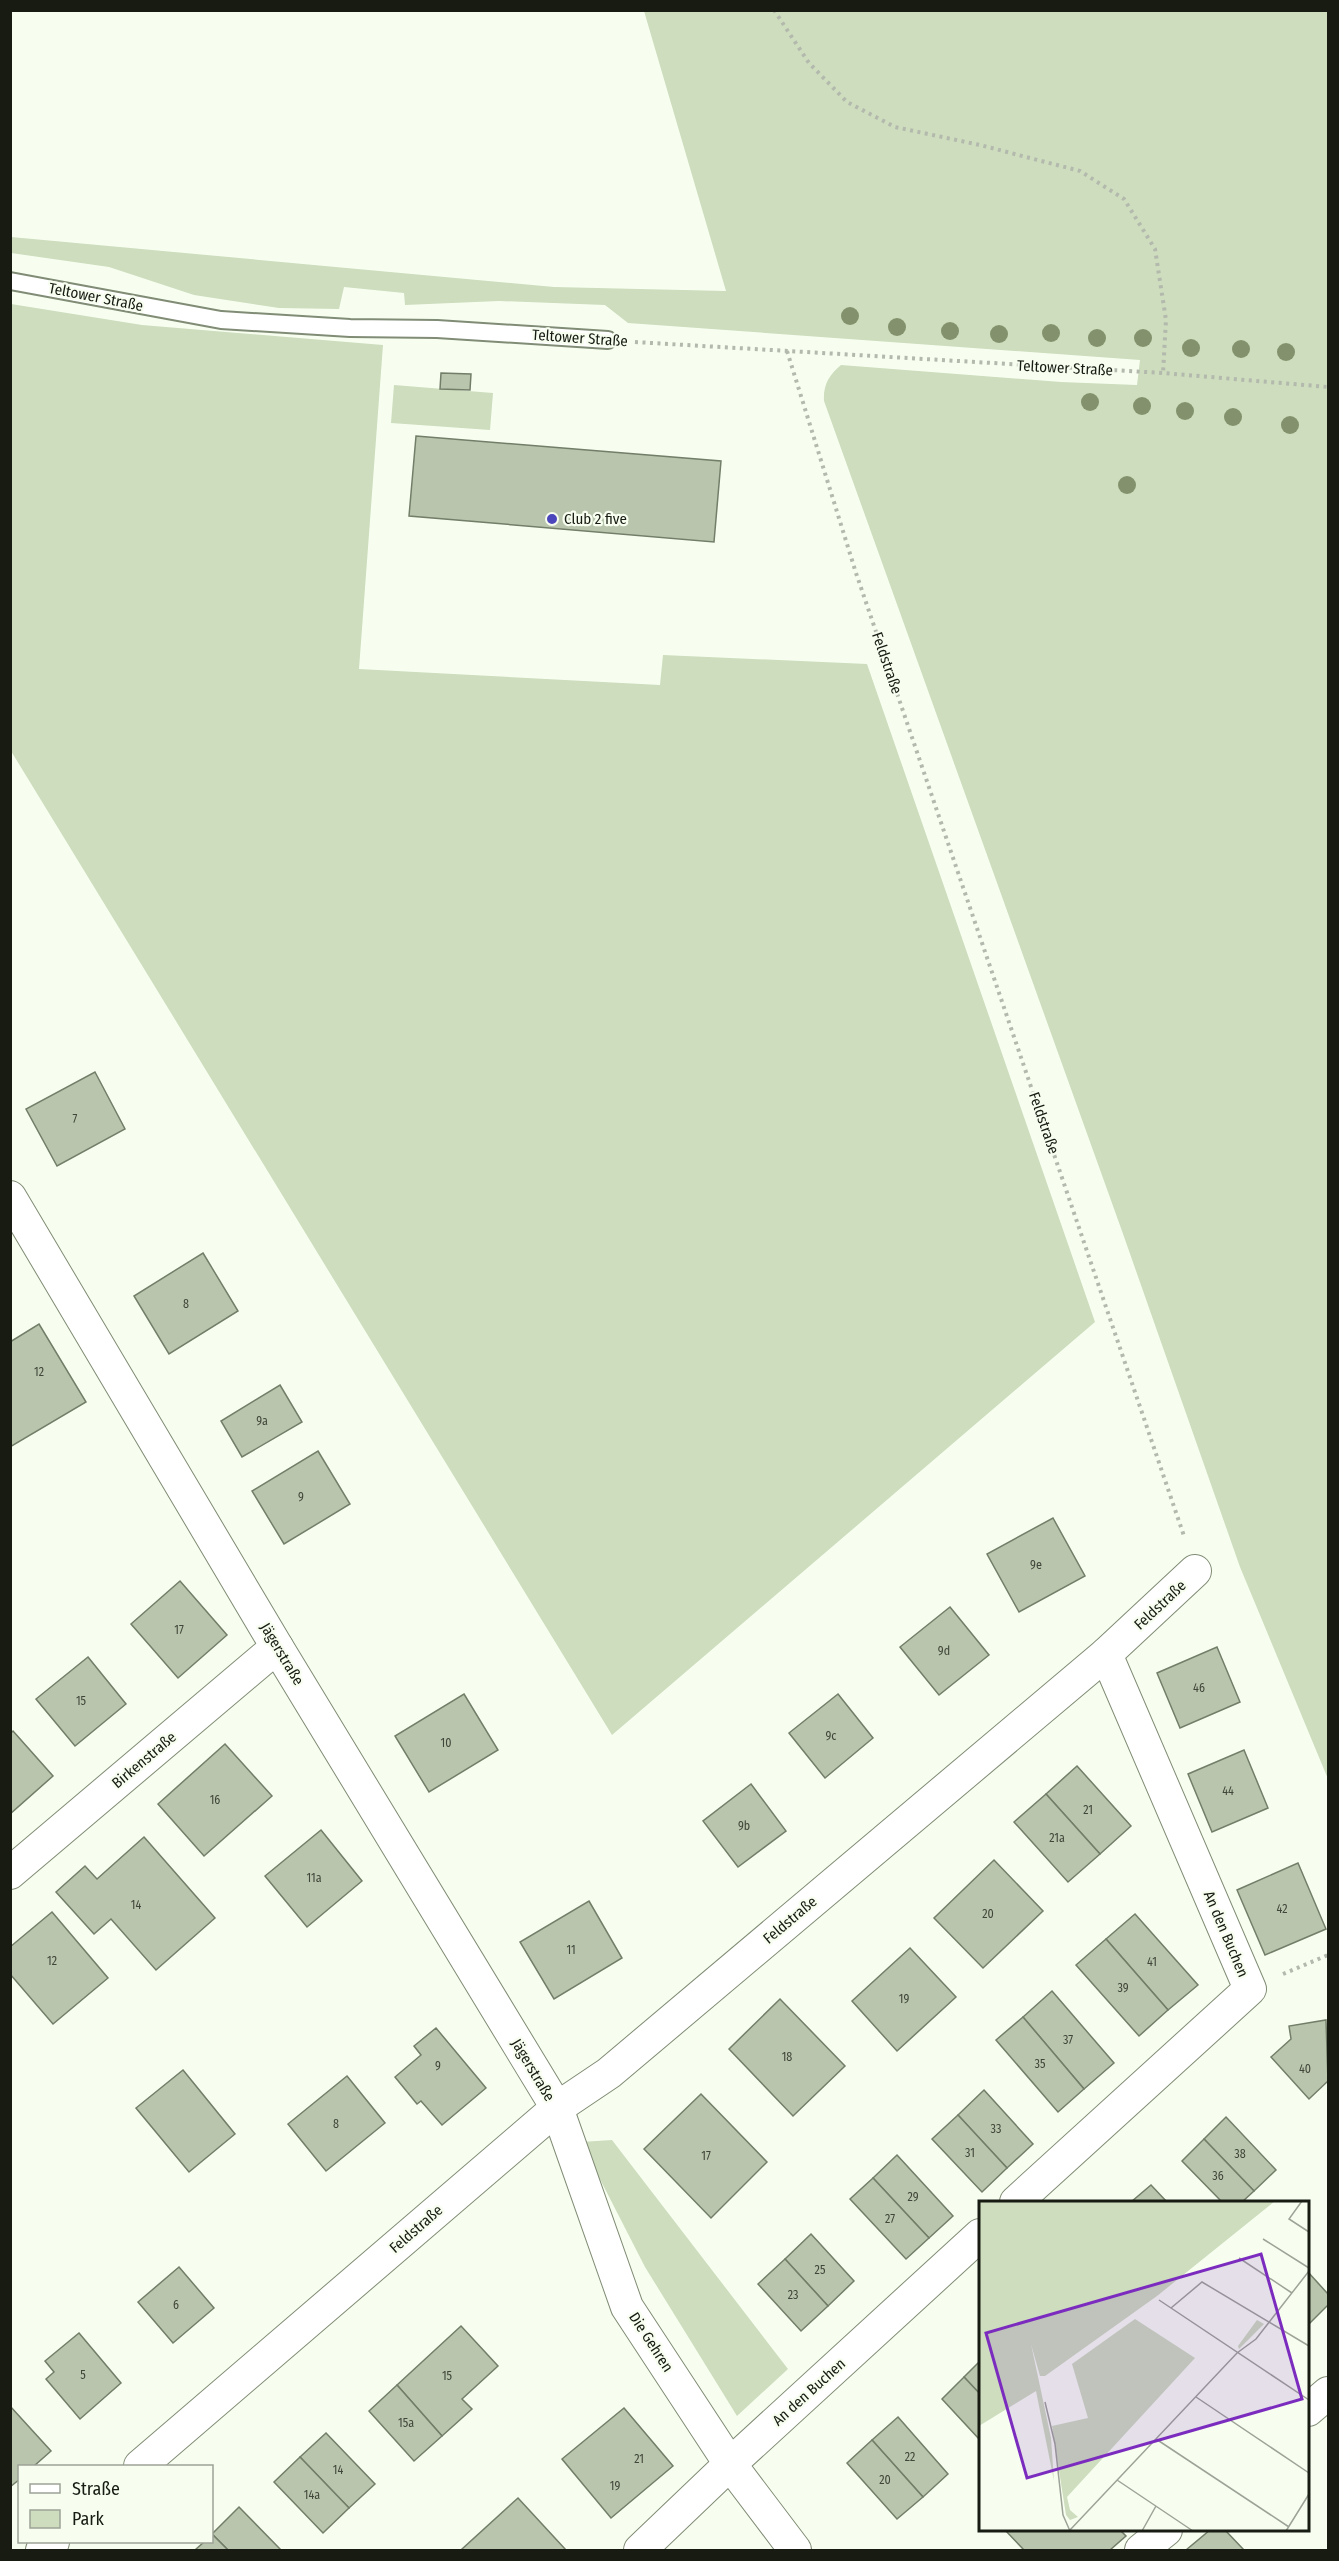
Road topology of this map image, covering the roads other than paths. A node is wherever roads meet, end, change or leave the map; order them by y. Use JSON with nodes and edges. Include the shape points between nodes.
{"nodes":[{"id":1,"x":10,"y":281,"type":"edge"},
{"id":2,"x":608,"y":340,"type":"road end"},
{"id":3,"x":12,"y":1205,"type":"edge"},
{"id":4,"x":1195,"y":1571,"type":"road end"},
{"id":5,"x":277,"y":1647,"type":"junction"},
{"id":6,"x":1106,"y":1654,"type":"junction"},
{"id":7,"x":10,"y":1873,"type":"edge"},
{"id":8,"x":557,"y":2108,"type":"junction"},
{"id":9,"x":1017,"y":2201,"type":"edge"},
{"id":10,"x":979,"y":2237,"type":"edge"},
{"id":11,"x":1329,"y":2393,"type":"edge"},
{"id":12,"x":1309,"y":2409,"type":"edge"},
{"id":13,"x":730,"y":2464,"type":"junction"},
{"id":14,"x":141,"y":2465,"type":"edge"},
{"id":15,"x":1164,"y":2531,"type":"edge"},
{"id":16,"x":640,"y":2550,"type":"edge"},
{"id":17,"x":795,"y":2550,"type":"edge"},
{"id":18,"x":1141,"y":2550,"type":"edge"}],
"edges":[{"from":1,"to":2,"type":"lane","name":"Teltower Straße","via":[[221,320]]},
{"from":3,"to":5,"type":"street","name":"Jägerstraße"},
{"from":4,"to":6,"type":"street","name":"Feldstraße"},
{"from":5,"to":7,"type":"street","name":"Birkenstraße"},
{"from":5,"to":8,"type":"street","name":"Jägerstraße"},
{"from":6,"to":8,"type":"street","name":"Feldstraße","via":[[609,2073]]},
{"from":6,"to":9,"type":"street","name":"An den Buchen","via":[[1250,1989]]},
{"from":8,"to":13,"type":"street","name":"Die Gehren","via":[[627,2307]]},
{"from":8,"to":14,"type":"street","name":"Feldstraße"},
{"from":10,"to":13,"type":"street","name":"An den Buchen"},
{"from":11,"to":12,"type":"street"},
{"from":13,"to":16,"type":"street","name":"An den Buchen"},
{"from":13,"to":17,"type":"street","name":"Die Gehren"},
{"from":15,"to":18,"type":"street"}]}
